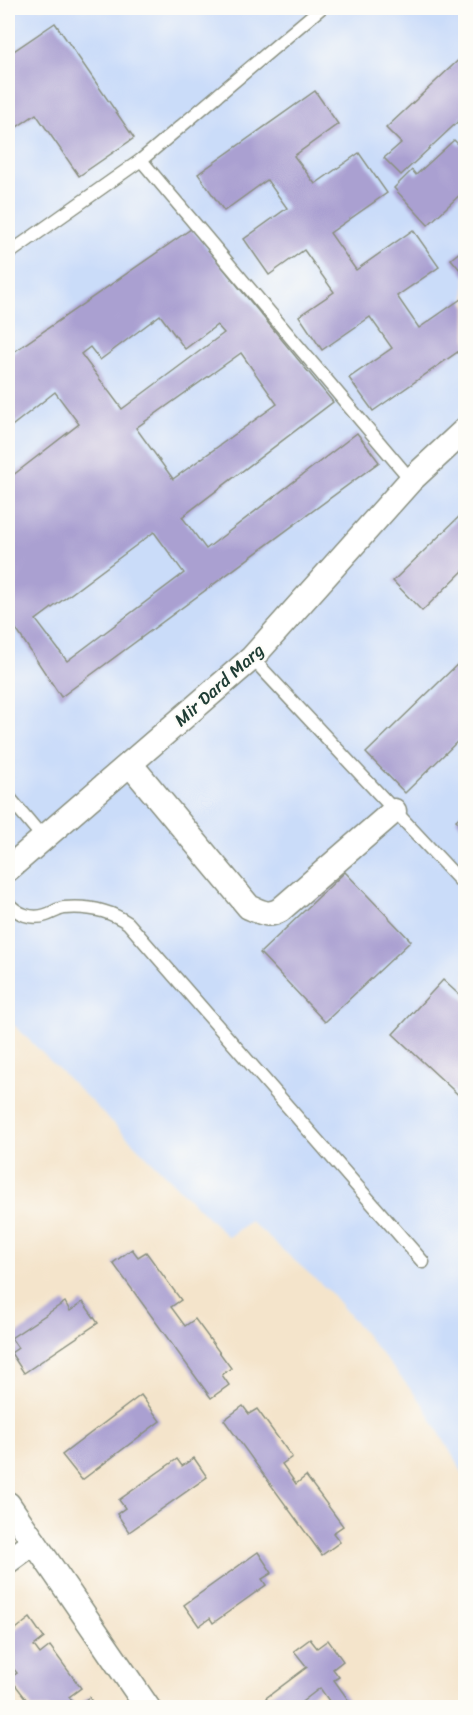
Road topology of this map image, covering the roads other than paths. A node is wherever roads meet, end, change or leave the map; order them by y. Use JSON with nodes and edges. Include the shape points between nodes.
{"nodes":[{"id":1,"x":321,"y":8,"type":"edge"},
{"id":2,"x":141,"y":160,"type":"junction"},
{"id":3,"x":8,"y":254,"type":"edge"},
{"id":4,"x":465,"y":429,"type":"edge"},
{"id":5,"x":411,"y":480,"type":"junction"},
{"id":6,"x":252,"y":658,"type":"junction"},
{"id":7,"x":130,"y":764,"type":"junction"},
{"id":8,"x":8,"y":796,"type":"edge"},
{"id":9,"x":394,"y":811,"type":"junction"},
{"id":10,"x":44,"y":839,"type":"junction"},
{"id":11,"x":8,"y":869,"type":"edge"},
{"id":12,"x":465,"y":887,"type":"edge"},
{"id":13,"x":8,"y":903,"type":"edge"},
{"id":14,"x":423,"y":1262,"type":"dead end"},
{"id":15,"x":8,"y":1504,"type":"edge"},
{"id":16,"x":34,"y":1542,"type":"junction"},
{"id":17,"x":8,"y":1561,"type":"edge"},
{"id":18,"x":141,"y":1705,"type":"edge"}],
"edges":[{"from":1,"to":2,"type":"lane"},
{"from":2,"to":3,"type":"lane"},
{"from":2,"to":5,"type":"lane"},
{"from":4,"to":5,"type":"street","name":"Mir Dard Marg"},
{"from":5,"to":6,"type":"street","name":"Mir Dard Marg"},
{"from":6,"to":7,"type":"street","name":"Mir Dard Marg"},
{"from":6,"to":9,"type":"lane"},
{"from":7,"to":9,"type":"street","via":[[249,907],[265,914],[273,915],[280,910]]},
{"from":7,"to":10,"type":"street","name":"Mir Dard Marg"},
{"from":8,"to":10,"type":"lane"},
{"from":9,"to":12,"type":"lane"},
{"from":10,"to":11,"type":"street","name":"Mir Dard Marg"},
{"from":13,"to":14,"type":"lane","via":[[33,917],[62,908],[90,908],[116,914],[128,923]]},
{"from":15,"to":16,"type":"street"},
{"from":16,"to":17,"type":"street"},
{"from":16,"to":18,"type":"street"}]}
